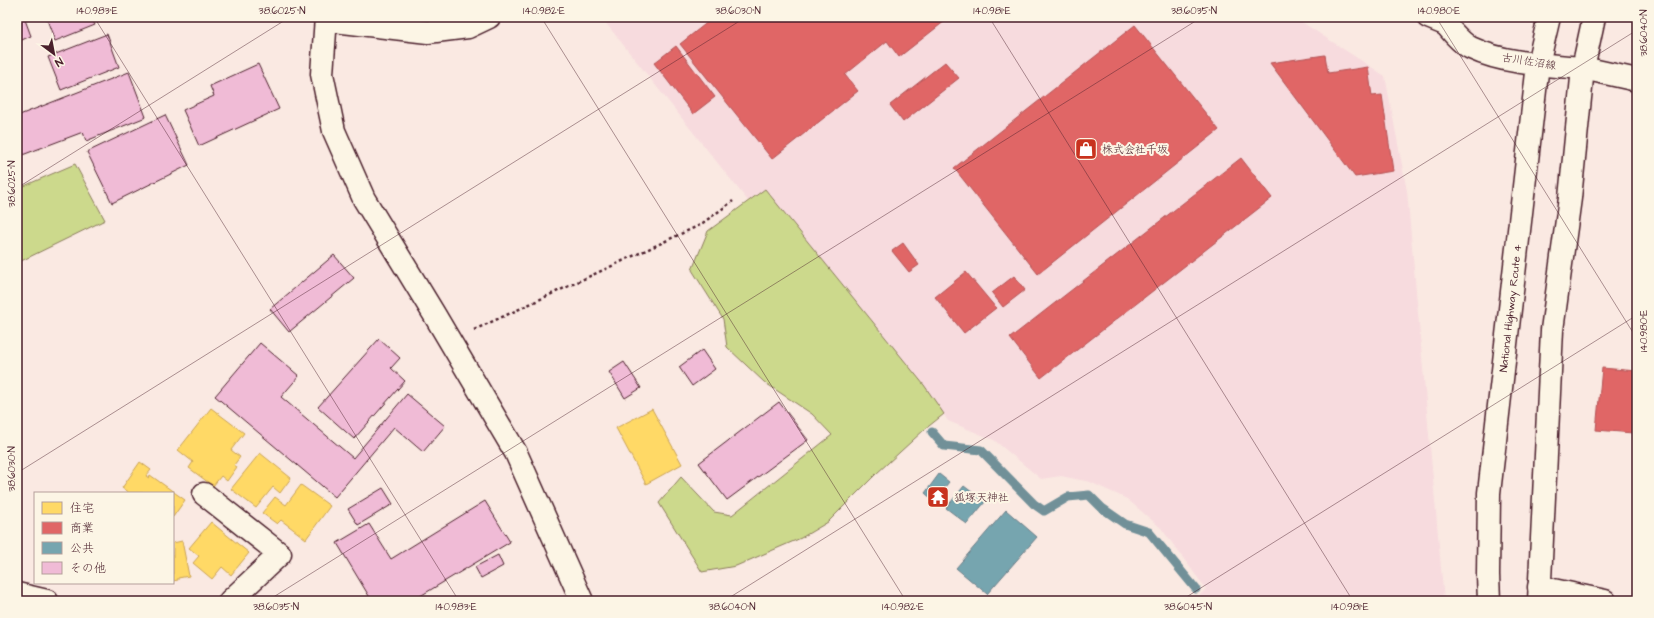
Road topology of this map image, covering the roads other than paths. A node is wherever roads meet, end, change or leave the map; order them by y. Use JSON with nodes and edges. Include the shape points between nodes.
{"nodes":[{"id":1,"x":489,"y":17,"type":"edge"},
{"id":2,"x":1549,"y":17,"type":"edge"},
{"id":3,"x":1594,"y":17,"type":"edge"},
{"id":4,"x":326,"y":18,"type":"edge"},
{"id":5,"x":1438,"y":19,"type":"edge"},
{"id":6,"x":1538,"y":64,"type":"junction"},
{"id":7,"x":1583,"y":68,"type":"junction"},
{"id":8,"x":1637,"y":80,"type":"edge"},
{"id":9,"x":204,"y":494,"type":"dead end"},
{"id":10,"x":17,"y":594,"type":"edge"},
{"id":11,"x":1539,"y":594,"type":"edge"},
{"id":12,"x":47,"y":601,"type":"edge"},
{"id":13,"x":230,"y":601,"type":"edge"},
{"id":14,"x":582,"y":601,"type":"edge"},
{"id":15,"x":1489,"y":601,"type":"edge"},
{"id":16,"x":1605,"y":601,"type":"edge"}],
"edges":[{"from":1,"to":4,"type":"main road","via":[[468,27],[428,32]]},
{"from":2,"to":6,"type":"main road","name":"National Highway Route 4"},
{"from":3,"to":7,"type":"main road"},
{"from":4,"to":14,"type":"main road","via":[[322,74],[334,130],[364,199],[516,453]]},
{"from":5,"to":6,"type":"main road","name":"古川佐沼線","via":[[1469,48],[1510,60]]},
{"from":6,"to":7,"type":"main road","name":"古川佐沼線"},
{"from":6,"to":15,"type":"main road","name":"National Highway Route 4","via":[[1489,493]]},
{"from":7,"to":8,"type":"main road","name":"古川佐沼線"},
{"from":7,"to":11,"type":"main road","via":[[1570,198],[1552,330]]},
{"from":9,"to":13,"type":"main road","via":[[280,554]]},
{"from":10,"to":12,"type":"main road"},
{"from":11,"to":16,"type":"main road"}]}
